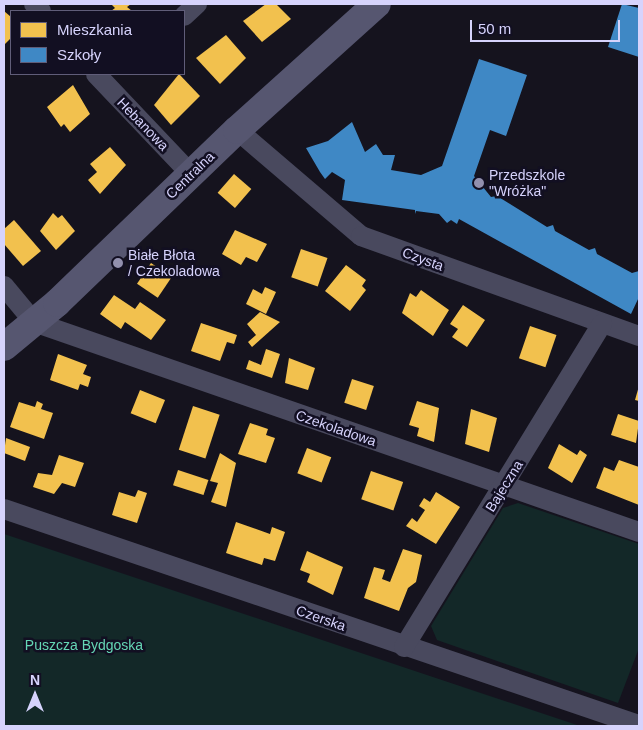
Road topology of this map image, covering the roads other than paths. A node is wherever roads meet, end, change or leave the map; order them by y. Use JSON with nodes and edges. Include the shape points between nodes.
{"nodes":[{"id":1,"x":197,"y":4,"type":"edge"},
{"id":2,"x":377,"y":4,"type":"edge"},
{"id":3,"x":185,"y":15,"type":"edge"},
{"id":4,"x":107,"y":78,"type":"edge"},
{"id":5,"x":237,"y":130,"type":"junction"},
{"id":6,"x":191,"y":174,"type":"junction"},
{"id":7,"x":4,"y":286,"type":"edge"},
{"id":8,"x":34,"y":322,"type":"junction"},
{"id":9,"x":602,"y":324,"type":"junction"},
{"id":10,"x":639,"y":336,"type":"edge"},
{"id":11,"x":4,"y":347,"type":"edge"},
{"id":12,"x":504,"y":487,"type":"junction"},
{"id":13,"x":4,"y":509,"type":"edge"},
{"id":14,"x":639,"y":532,"type":"edge"},
{"id":15,"x":404,"y":647,"type":"junction"},
{"id":16,"x":639,"y":725,"type":"edge"}],
"edges":[{"from":1,"to":3,"type":"street"},
{"from":2,"to":5,"type":"street","name":"Centralna"},
{"from":4,"to":6,"type":"street","name":"Hebanowa"},
{"from":5,"to":6,"type":"street","name":"Centralna"},
{"from":5,"to":9,"type":"street","name":"Czysta","via":[[361,236]]},
{"from":6,"to":8,"type":"street","name":"Centralna"},
{"from":7,"to":8,"type":"street"},
{"from":8,"to":11,"type":"street","name":"Centralna"},
{"from":8,"to":12,"type":"street","name":"Czekoladowa"},
{"from":9,"to":10,"type":"street","name":"Czysta"},
{"from":9,"to":12,"type":"street","name":"Bajeczna"},
{"from":12,"to":14,"type":"street","name":"Czekoladowa"},
{"from":12,"to":15,"type":"street","name":"Bajeczna"},
{"from":13,"to":15,"type":"street","name":"Czerska"},
{"from":15,"to":16,"type":"street","name":"Czerska"}]}
